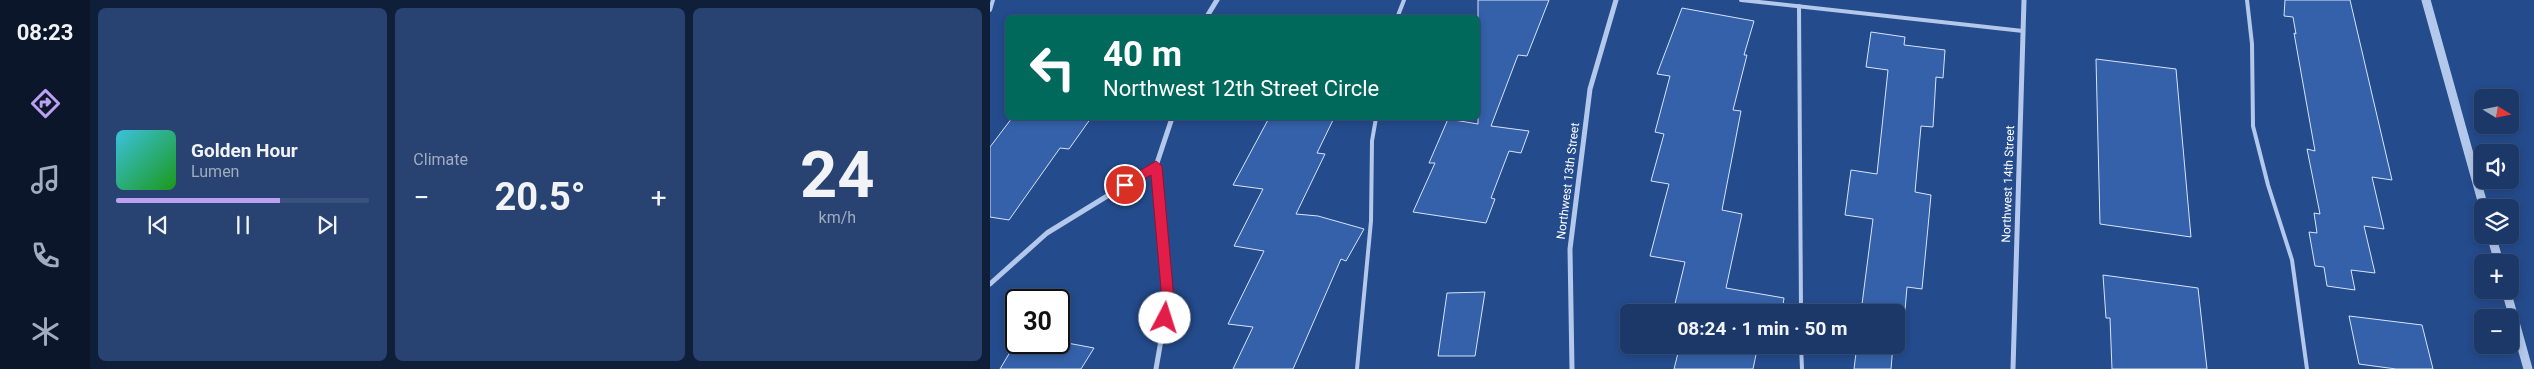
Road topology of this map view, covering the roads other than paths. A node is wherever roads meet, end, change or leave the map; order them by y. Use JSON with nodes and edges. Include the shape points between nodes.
{"nodes":[{"id":1,"x":993,"y":0,"type":"edge"},
{"id":2,"x":1217,"y":0,"type":"edge"},
{"id":3,"x":1404,"y":0,"type":"edge"},
{"id":4,"x":1616,"y":0,"type":"edge"},
{"id":5,"x":1742,"y":0,"type":"edge"},
{"id":6,"x":2024,"y":0,"type":"edge"},
{"id":7,"x":2247,"y":0,"type":"edge"},
{"id":8,"x":2426,"y":0,"type":"edge"},
{"id":9,"x":1799,"y":6,"type":"junction"},
{"id":10,"x":990,"y":10,"type":"edge"},
{"id":11,"x":1208,"y":15,"type":"edge"},
{"id":12,"x":1398,"y":15,"type":"edge"},
{"id":13,"x":2023,"y":31,"type":"junction"},
{"id":14,"x":1171,"y":120,"type":"edge"},
{"id":15,"x":1376,"y":120,"type":"edge"},
{"id":16,"x":1156,"y":166,"type":"junction"},
{"id":17,"x":2481,"y":199,"type":"edge"},
{"id":18,"x":990,"y":284,"type":"edge"},
{"id":19,"x":2509,"y":299,"type":"edge"},
{"id":20,"x":1801,"y":304,"type":"edge"},
{"id":21,"x":1802,"y":354,"type":"edge"},
{"id":22,"x":1156,"y":369,"type":"edge"},
{"id":23,"x":1357,"y":369,"type":"edge"},
{"id":24,"x":1572,"y":369,"type":"edge"},
{"id":25,"x":1802,"y":369,"type":"edge"},
{"id":26,"x":2013,"y":369,"type":"edge"},
{"id":27,"x":2307,"y":369,"type":"edge"},
{"id":28,"x":2528,"y":369,"type":"edge"}],
"edges":[{"from":1,"to":10,"type":"lane"},
{"from":2,"to":11,"type":"street"},
{"from":3,"to":12,"type":"lane"},
{"from":4,"to":24,"type":"street","name":"Northwest 13th Street","via":[[1590,90],[1572,230]]},
{"from":5,"to":9,"type":"lane"},
{"from":6,"to":13,"type":"street","name":"Northwest 14th Street"},
{"from":7,"to":27,"type":"lane","via":[[2252,44],[2253,126],[2292,260]]},
{"from":8,"to":17,"type":"street"},
{"from":9,"to":13,"type":"lane"},
{"from":9,"to":20,"type":"lane"},
{"from":13,"to":26,"type":"street","name":"Northwest 14th Street"},
{"from":14,"to":16,"type":"street"},
{"from":15,"to":23,"type":"lane","via":[[1372,142],[1371,221]]},
{"from":16,"to":18,"type":"street","via":[[1048,233]]},
{"from":16,"to":22,"type":"street","via":[[1168,300]]},
{"from":19,"to":28,"type":"street"},
{"from":21,"to":25,"type":"lane"}]}
